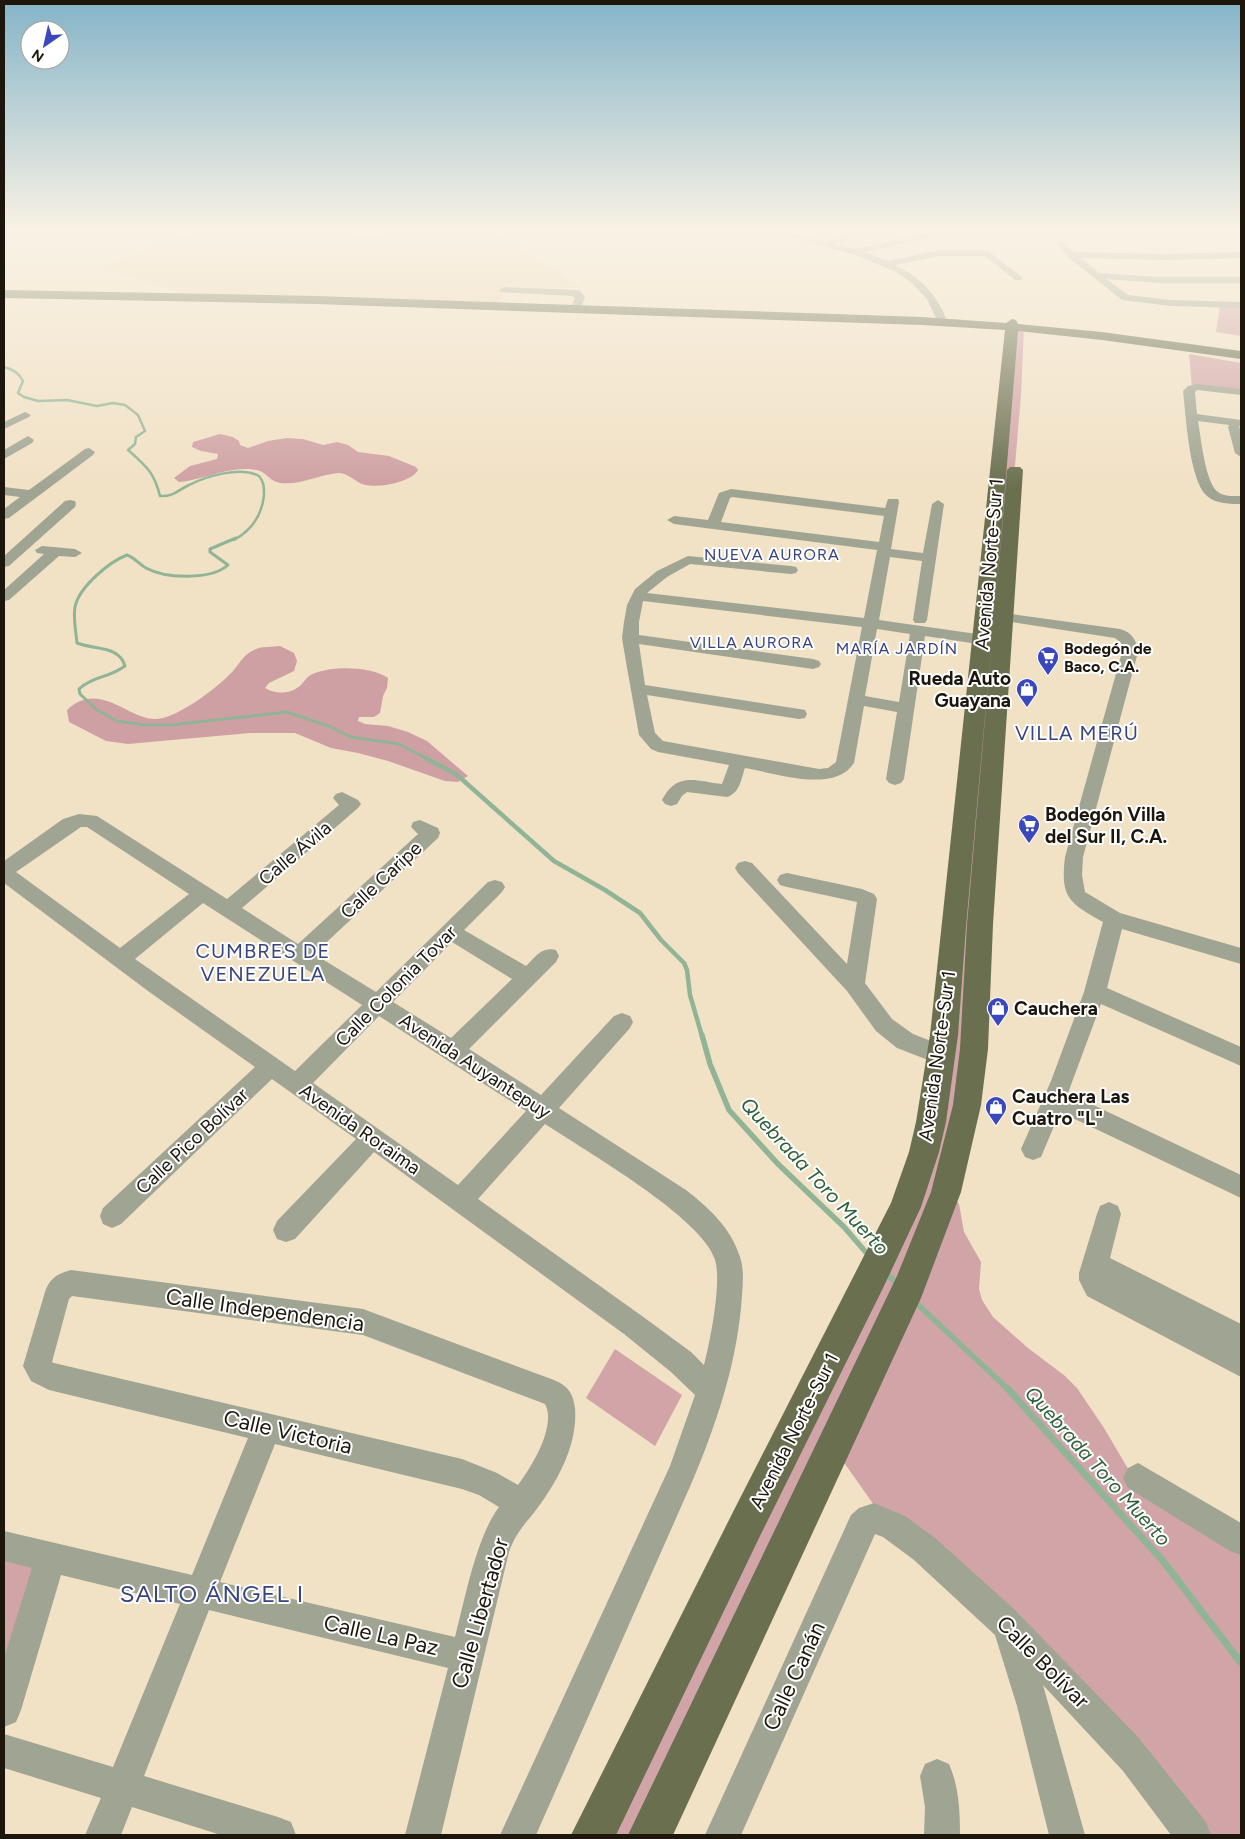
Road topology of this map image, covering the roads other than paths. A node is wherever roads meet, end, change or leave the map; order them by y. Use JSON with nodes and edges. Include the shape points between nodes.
{"nodes":[{"id":1,"x":862,"y":318,"type":"edge"},
{"id":2,"x":935,"y":318,"type":"edge"},
{"id":3,"x":941,"y":318,"type":"joint"},
{"id":4,"x":1017,"y":325,"type":"junction"},
{"id":5,"x":1241,"y":350,"type":"edge"},
{"id":6,"x":1241,"y":355,"type":"edge"},
{"id":7,"x":1241,"y":392,"type":"edge"},
{"id":8,"x":25,"y":415,"type":"dead end"},
{"id":9,"x":1192,"y":417,"type":"junction"},
{"id":10,"x":1238,"y":425,"type":"edge"},
{"id":11,"x":4,"y":426,"type":"edge"},
{"id":12,"x":28,"y":440,"type":"dead end"},
{"id":13,"x":89,"y":452,"type":"dead end"},
{"id":14,"x":1241,"y":453,"type":"edge"},
{"id":15,"x":4,"y":455,"type":"edge"},
{"id":16,"x":4,"y":491,"type":"edge"},
{"id":17,"x":30,"y":494,"type":"junction"},
{"id":18,"x":1241,"y":500,"type":"edge"},
{"id":19,"x":70,"y":504,"type":"dead end"},
{"id":20,"x":938,"y":504,"type":"dead end"},
{"id":21,"x":4,"y":515,"type":"edge"},
{"id":22,"x":674,"y":520,"type":"dead end"},
{"id":23,"x":713,"y":525,"type":"junction"},
{"id":24,"x":21,"y":548,"type":"junction"},
{"id":25,"x":884,"y":550,"type":"junction"},
{"id":26,"x":55,"y":552,"type":"junction"},
{"id":27,"x":75,"y":553,"type":"dead end"},
{"id":28,"x":930,"y":558,"type":"junction"},
{"id":29,"x":4,"y":563,"type":"edge"},
{"id":30,"x":791,"y":570,"type":"dead end"},
{"id":31,"x":638,"y":596,"type":"junction"},
{"id":32,"x":4,"y":597,"type":"edge"},
{"id":33,"x":1003,"y":617,"type":"junction"},
{"id":34,"x":871,"y":624,"type":"junction"},
{"id":35,"x":919,"y":626,"type":"junction"},
{"id":36,"x":630,"y":638,"type":"junction"},
{"id":37,"x":992,"y":642,"type":"junction"},
{"id":38,"x":813,"y":664,"type":"dead end"},
{"id":39,"x":639,"y":689,"type":"junction"},
{"id":40,"x":857,"y":700,"type":"junction"},
{"id":41,"x":907,"y":708,"type":"junction"},
{"id":42,"x":798,"y":714,"type":"dead end"},
{"id":43,"x":739,"y":761,"type":"junction"},
{"id":44,"x":895,"y":779,"type":"dead end"},
{"id":45,"x":342,"y":798,"type":"dead end"},
{"id":46,"x":671,"y":800,"type":"dead end"},
{"id":47,"x":420,"y":827,"type":"dead end"},
{"id":48,"x":745,"y":868,"type":"dead end"},
{"id":49,"x":4,"y":872,"type":"edge"},
{"id":50,"x":787,"y":880,"type":"dead end"},
{"id":51,"x":495,"y":887,"type":"dead end"},
{"id":52,"x":203,"y":893,"type":"junction"},
{"id":53,"x":228,"y":909,"type":"junction"},
{"id":54,"x":1114,"y":919,"type":"junction"},
{"id":55,"x":451,"y":932,"type":"junction"},
{"id":56,"x":299,"y":955,"type":"junction"},
{"id":57,"x":548,"y":956,"type":"dead end"},
{"id":58,"x":1241,"y":956,"type":"edge"},
{"id":59,"x":120,"y":959,"type":"junction"},
{"id":60,"x":527,"y":978,"type":"junction"},
{"id":61,"x":854,"y":986,"type":"junction"},
{"id":62,"x":1095,"y":992,"type":"junction"},
{"id":63,"x":378,"y":1005,"type":"junction"},
{"id":64,"x":622,"y":1022,"type":"dead end"},
{"id":65,"x":453,"y":1051,"type":"junction"},
{"id":66,"x":942,"y":1055,"type":"junction"},
{"id":67,"x":1241,"y":1057,"type":"edge"},
{"id":68,"x":271,"y":1066,"type":"junction"},
{"id":69,"x":297,"y":1084,"type":"junction"},
{"id":70,"x":1055,"y":1098,"type":"junction"},
{"id":71,"x":543,"y":1109,"type":"junction"},
{"id":72,"x":372,"y":1138,"type":"junction"},
{"id":73,"x":1033,"y":1149,"type":"dead end"},
{"id":74,"x":1241,"y":1187,"type":"edge"},
{"id":75,"x":460,"y":1201,"type":"junction"},
{"id":76,"x":1109,"y":1214,"type":"dead end"},
{"id":77,"x":112,"y":1216,"type":"dead end"},
{"id":78,"x":286,"y":1230,"type":"dead end"},
{"id":79,"x":1094,"y":1268,"type":"junction"},
{"id":80,"x":1241,"y":1338,"type":"edge"},
{"id":81,"x":1241,"y":1363,"type":"edge"},
{"id":82,"x":49,"y":1376,"type":"joint"},
{"id":83,"x":537,"y":1388,"type":"joint"},
{"id":84,"x":711,"y":1390,"type":"junction"},
{"id":85,"x":267,"y":1427,"type":"junction"},
{"id":86,"x":1138,"y":1478,"type":"dead end"},
{"id":87,"x":522,"y":1504,"type":"junction"},
{"id":88,"x":868,"y":1519,"type":"joint"},
{"id":89,"x":1241,"y":1540,"type":"edge"},
{"id":90,"x":4,"y":1546,"type":"edge"},
{"id":91,"x":51,"y":1557,"type":"junction"},
{"id":92,"x":201,"y":1593,"type":"junction"},
{"id":93,"x":1008,"y":1626,"type":"junction"},
{"id":94,"x":467,"y":1656,"type":"junction"},
{"id":95,"x":4,"y":1710,"type":"edge"},
{"id":96,"x":4,"y":1751,"type":"edge"},
{"id":97,"x":937,"y":1776,"type":"dead end"},
{"id":98,"x":122,"y":1787,"type":"junction"},
{"id":99,"x":103,"y":1835,"type":"edge"},
{"id":100,"x":278,"y":1835,"type":"edge"},
{"id":101,"x":423,"y":1835,"type":"edge"},
{"id":102,"x":518,"y":1835,"type":"edge"},
{"id":103,"x":593,"y":1835,"type":"edge"},
{"id":104,"x":650,"y":1835,"type":"edge"},
{"id":105,"x":723,"y":1835,"type":"edge"},
{"id":106,"x":942,"y":1835,"type":"edge"},
{"id":107,"x":1066,"y":1835,"type":"edge"},
{"id":108,"x":1193,"y":1835,"type":"edge"}],
"edges":[{"from":1,"to":4,"type":"main road"},
{"from":2,"to":3,"type":"main road"},
{"from":3,"to":4,"type":"main road"},
{"from":4,"to":5,"type":"main road","via":[[1132,334]]},
{"from":4,"to":6,"type":"main road"},
{"from":4,"to":33,"type":"main road","name":"Avenida Norte-Sur 1","via":[[1021,395]]},
{"from":4,"to":37,"type":"main road","name":"Avenida Norte-Sur 1"},
{"from":7,"to":9,"type":"street","via":[[1192,388],[1189,391]]},
{"from":8,"to":11,"type":"street"},
{"from":9,"to":10,"type":"street"},
{"from":9,"to":18,"type":"street","via":[[1197,454],[1211,492],[1220,497]]},
{"from":10,"to":14,"type":"street"},
{"from":12,"to":15,"type":"street"},
{"from":13,"to":17,"type":"street"},
{"from":16,"to":17,"type":"street"},
{"from":17,"to":21,"type":"street"},
{"from":19,"to":24,"type":"street"},
{"from":20,"to":28,"type":"street"},
{"from":22,"to":23,"type":"street"},
{"from":23,"to":25,"type":"street"},
{"from":23,"to":25,"type":"street","via":[[724,496],[731,494],[892,508]]},
{"from":24,"to":26,"type":"street"},
{"from":24,"to":29,"type":"street"},
{"from":25,"to":28,"type":"street"},
{"from":25,"to":34,"type":"street"},
{"from":26,"to":27,"type":"street"},
{"from":26,"to":32,"type":"street"},
{"from":28,"to":35,"type":"street"},
{"from":30,"to":31,"type":"street","via":[[688,560],[653,581]]},
{"from":31,"to":34,"type":"street"},
{"from":31,"to":36,"type":"street","via":[[631,616]]},
{"from":33,"to":37,"type":"main road","name":"Avenida Norte-Sur 1"},
{"from":33,"to":54,"type":"street","via":[[1120,634],[1129,642],[1130,652],[1074,857],[1072,875],[1073,886],[1081,900]]},
{"from":34,"to":35,"type":"street"},
{"from":34,"to":40,"type":"street"},
{"from":35,"to":37,"type":"street"},
{"from":35,"to":41,"type":"street"},
{"from":36,"to":38,"type":"street"},
{"from":36,"to":39,"type":"street"},
{"from":37,"to":66,"type":"main road","name":"Avenida Norte-Sur 1"},
{"from":37,"to":104,"type":"main road","name":"Avenida Norte-Sur 1","via":[[974,1049],[969,1095],[946,1192],[923,1254],[890,1327]]},
{"from":39,"to":42,"type":"street"},
{"from":39,"to":43,"type":"street","via":[[647,735],[657,745]]},
{"from":40,"to":41,"type":"street"},
{"from":40,"to":43,"type":"street","via":[[845,763],[838,771],[819,775]]},
{"from":41,"to":44,"type":"street"},
{"from":43,"to":46,"type":"street","via":[[727,791],[687,785],[678,788]]},
{"from":45,"to":53,"type":"street","name":"Calle Ávila","via":[[352,804]]},
{"from":47,"to":56,"type":"street","name":"Calle Caripe","via":[[431,833]]},
{"from":48,"to":61,"type":"street"},
{"from":49,"to":52,"type":"street","name":"Avenida Auyantepuy","via":[[70,824],[78,820],[91,821]]},
{"from":49,"to":59,"type":"street","name":"Avenida Roraima"},
{"from":50,"to":61,"type":"street","via":[[867,899]]},
{"from":51,"to":55,"type":"street","name":"Calle Colonia Tovar"},
{"from":52,"to":53,"type":"street","name":"Avenida Auyantepuy"},
{"from":52,"to":59,"type":"street"},
{"from":53,"to":56,"type":"street","name":"Avenida Auyantepuy"},
{"from":54,"to":58,"type":"street"},
{"from":54,"to":62,"type":"street"},
{"from":55,"to":60,"type":"street"},
{"from":55,"to":63,"type":"street","name":"Calle Colonia Tovar"},
{"from":56,"to":63,"type":"street","name":"Avenida Auyantepuy"},
{"from":57,"to":60,"type":"street"},
{"from":59,"to":68,"type":"street","name":"Avenida Roraima"},
{"from":60,"to":65,"type":"street"},
{"from":61,"to":66,"type":"street","via":[[896,1036]]},
{"from":62,"to":67,"type":"street"},
{"from":62,"to":70,"type":"street"},
{"from":63,"to":65,"type":"street","name":"Avenida Auyantepuy"},
{"from":63,"to":69,"type":"street","name":"Calle Colonia Tovar"},
{"from":64,"to":71,"type":"street"},
{"from":65,"to":71,"type":"street","name":"Avenida Auyantepuy"},
{"from":66,"to":103,"type":"main road","name":"Avenida Norte-Sur 1","via":[[924,1152],[905,1207]]},
{"from":68,"to":69,"type":"street","name":"Avenida Roraima"},
{"from":68,"to":77,"type":"street","name":"Calle Pico Bolívar"},
{"from":69,"to":72,"type":"street","name":"Avenida Roraima"},
{"from":70,"to":73,"type":"street"},
{"from":70,"to":74,"type":"street"},
{"from":71,"to":75,"type":"street"},
{"from":71,"to":84,"type":"street","name":"Avenida Auyantepuy","via":[[677,1198],[696,1213],[723,1249],[730,1266],[729,1302]]},
{"from":72,"to":75,"type":"street","name":"Avenida Roraima"},
{"from":72,"to":78,"type":"street"},
{"from":75,"to":84,"type":"street","name":"Avenida Roraima","via":[[633,1325]]},
{"from":76,"to":79,"type":"street"},
{"from":79,"to":80,"type":"street","via":[[1107,1270]]},
{"from":79,"to":81,"type":"street","via":[[1091,1274],[1096,1287]]},
{"from":82,"to":83,"type":"street","name":"Calle Independencia","via":[[36,1366],[58,1292],[71,1283],[364,1322]]},
{"from":82,"to":85,"type":"street","name":"Calle Victoria"},
{"from":83,"to":87,"type":"street","name":"Calle Libertador","via":[[554,1394],[560,1400],[562,1414],[555,1451],[548,1468]]},
{"from":84,"to":102,"type":"street","name":"Avenida Auyantepuy","via":[[682,1472]]},
{"from":85,"to":87,"type":"street","name":"Calle Victoria","via":[[462,1474],[487,1483]]},
{"from":85,"to":92,"type":"street"},
{"from":86,"to":89,"type":"street"},
{"from":87,"to":94,"type":"street","name":"Calle Libertador","via":[[506,1523],[496,1546]]},
{"from":88,"to":93,"type":"street","name":"Calle Bolívar","via":[[886,1522],[912,1539]]},
{"from":88,"to":105,"type":"street","name":"Calle Canán","via":[[862,1526]]},
{"from":90,"to":91,"type":"street","name":"Calle La Paz"},
{"from":91,"to":92,"type":"street","name":"Calle La Paz"},
{"from":91,"to":95,"type":"street"},
{"from":92,"to":94,"type":"street","name":"Calle La Paz"},
{"from":92,"to":98,"type":"street"},
{"from":93,"to":107,"type":"street","via":[[1036,1712]]},
{"from":93,"to":108,"type":"street","name":"Calle Bolívar","via":[[1126,1748]]},
{"from":94,"to":101,"type":"street","name":"Calle Libertador"},
{"from":96,"to":98,"type":"street"},
{"from":97,"to":106,"type":"street"},
{"from":98,"to":99,"type":"street"},
{"from":98,"to":100,"type":"street"}]}
